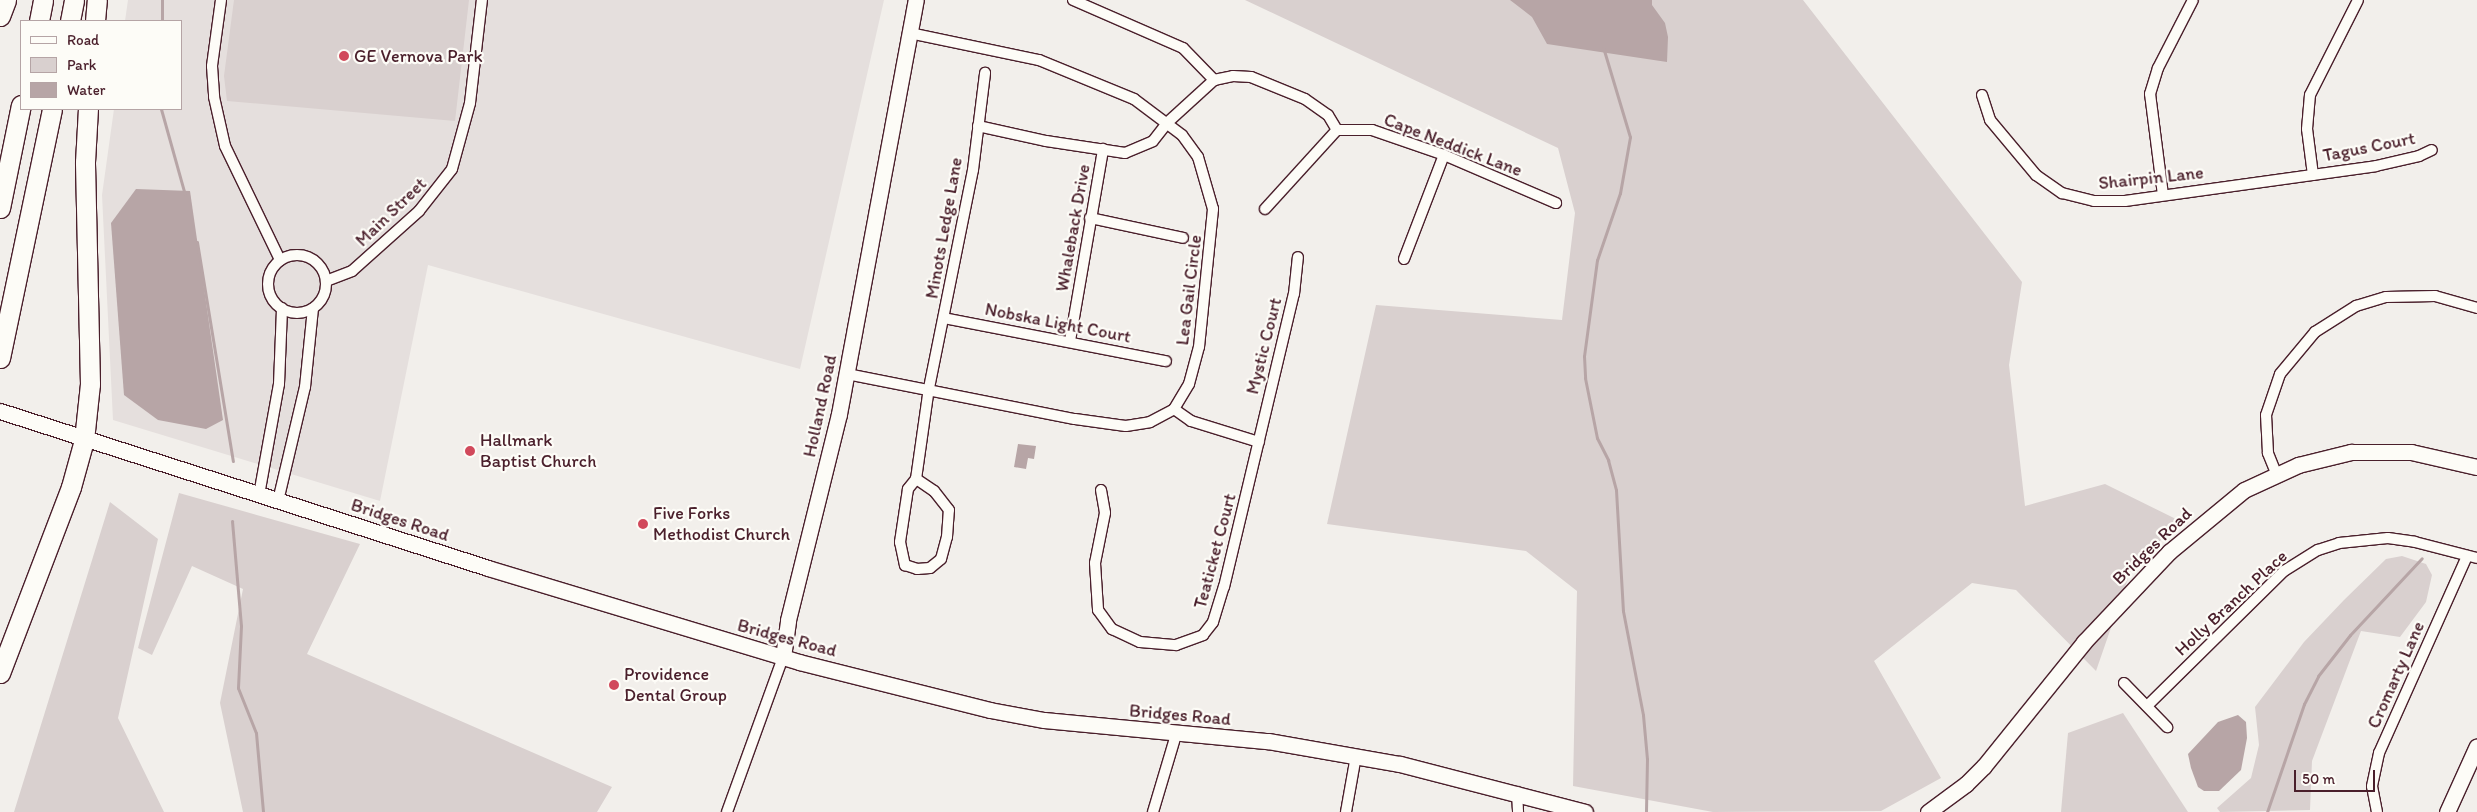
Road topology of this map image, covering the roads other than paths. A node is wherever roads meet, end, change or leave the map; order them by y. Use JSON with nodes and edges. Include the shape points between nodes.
{"nodes":[{"id":1,"x":6,"y":0,"type":"edge"},
{"id":2,"x":43,"y":0,"type":"edge"},
{"id":3,"x":74,"y":0,"type":"edge"},
{"id":4,"x":97,"y":0,"type":"edge"},
{"id":5,"x":221,"y":0,"type":"edge"},
{"id":6,"x":482,"y":0,"type":"edge"},
{"id":7,"x":916,"y":0,"type":"edge"},
{"id":8,"x":1072,"y":0,"type":"edge"},
{"id":9,"x":2193,"y":0,"type":"edge"},
{"id":10,"x":2358,"y":0,"type":"edge"},
{"id":11,"x":0,"y":16,"type":"edge"},
{"id":12,"x":39,"y":20,"type":"edge"},
{"id":13,"x":70,"y":20,"type":"edge"},
{"id":14,"x":95,"y":20,"type":"edge"},
{"id":15,"x":910,"y":33,"type":"junction"},
{"id":16,"x":985,"y":74,"type":"dead end"},
{"id":17,"x":1214,"y":80,"type":"junction"},
{"id":18,"x":1982,"y":95,"type":"dead end"},
{"id":19,"x":20,"y":110,"type":"edge"},
{"id":20,"x":52,"y":110,"type":"edge"},
{"id":21,"x":88,"y":110,"type":"edge"},
{"id":22,"x":1168,"y":122,"type":"junction"},
{"id":23,"x":978,"y":126,"type":"junction"},
{"id":24,"x":1337,"y":130,"type":"junction"},
{"id":25,"x":1103,"y":149,"type":"junction"},
{"id":26,"x":2432,"y":150,"type":"dead end"},
{"id":27,"x":1444,"y":155,"type":"junction"},
{"id":28,"x":2313,"y":175,"type":"junction"},
{"id":29,"x":2163,"y":195,"type":"junction"},
{"id":30,"x":1556,"y":203,"type":"dead end"},
{"id":31,"x":0,"y":208,"type":"edge"},
{"id":32,"x":1265,"y":209,"type":"dead end"},
{"id":33,"x":1090,"y":218,"type":"junction"},
{"id":34,"x":1183,"y":238,"type":"dead end"},
{"id":35,"x":1298,"y":258,"type":"dead end"},
{"id":36,"x":1404,"y":259,"type":"dead end"},
{"id":37,"x":280,"y":260,"type":"junction"},
{"id":38,"x":326,"y":281,"type":"junction"},
{"id":39,"x":282,"y":308,"type":"junction"},
{"id":40,"x":313,"y":308,"type":"junction"},
{"id":41,"x":2477,"y":308,"type":"edge"},
{"id":42,"x":944,"y":318,"type":"junction"},
{"id":43,"x":1070,"y":341,"type":"junction"},
{"id":44,"x":0,"y":358,"type":"edge"},
{"id":45,"x":1166,"y":361,"type":"dead end"},
{"id":46,"x":846,"y":374,"type":"junction"},
{"id":47,"x":929,"y":388,"type":"junction"},
{"id":48,"x":1174,"y":409,"type":"junction"},
{"id":49,"x":0,"y":411,"type":"edge"},
{"id":50,"x":84,"y":440,"type":"junction"},
{"id":51,"x":1259,"y":442,"type":"junction"},
{"id":52,"x":2477,"y":467,"type":"edge"},
{"id":53,"x":2276,"y":473,"type":"junction"},
{"id":54,"x":916,"y":479,"type":"junction"},
{"id":55,"x":1101,"y":490,"type":"dead end"},
{"id":56,"x":259,"y":495,"type":"junction"},
{"id":57,"x":278,"y":501,"type":"junction"},
{"id":58,"x":2472,"y":557,"type":"edge"},
{"id":59,"x":783,"y":657,"type":"junction"},
{"id":60,"x":0,"y":673,"type":"edge"},
{"id":61,"x":2124,"y":683,"type":"dead end"},
{"id":62,"x":2147,"y":706,"type":"junction"},
{"id":63,"x":2167,"y":727,"type":"dead end"},
{"id":64,"x":1176,"y":734,"type":"junction"},
{"id":65,"x":2477,"y":746,"type":"edge"},
{"id":66,"x":1356,"y":756,"type":"junction"},
{"id":67,"x":1517,"y":792,"type":"junction"},
{"id":68,"x":727,"y":812,"type":"edge"},
{"id":69,"x":1153,"y":812,"type":"edge"},
{"id":70,"x":1346,"y":812,"type":"edge"},
{"id":71,"x":1518,"y":812,"type":"edge"},
{"id":72,"x":1585,"y":812,"type":"edge"},
{"id":73,"x":1928,"y":812,"type":"edge"},
{"id":74,"x":2377,"y":812,"type":"edge"},
{"id":75,"x":2447,"y":812,"type":"edge"}],
"edges":[{"from":1,"to":11,"type":"highway"},
{"from":2,"to":12,"type":"highway"},
{"from":3,"to":13,"type":"highway"},
{"from":4,"to":14,"type":"highway"},
{"from":5,"to":37,"type":"street","via":[[212,66],[214,97],[223,138]]},
{"from":6,"to":38,"type":"street","name":"Main Street","via":[[470,103],[452,169],[435,196],[413,217],[352,271]]},
{"from":7,"to":15,"type":"main road","name":"Holland Road"},
{"from":8,"to":17,"type":"street","via":[[1183,48]]},
{"from":9,"to":29,"type":"street","via":[[2158,68],[2150,94]]},
{"from":10,"to":28,"type":"street","via":[[2310,94],[2307,129]]},
{"from":15,"to":22,"type":"street","name":"Lea Gail Circle","via":[[1039,60],[1134,99]]},
{"from":15,"to":46,"type":"main road","name":"Holland Road"},
{"from":16,"to":23,"type":"street","name":"Minots Ledge Lane"},
{"from":17,"to":22,"type":"street"},
{"from":17,"to":24,"type":"street","via":[[1250,77],[1305,99],[1328,116]]},
{"from":18,"to":29,"type":"street","name":"Shairpin Lane","via":[[1987,113],[1996,126],[2031,170],[2052,188],[2094,201]]},
{"from":19,"to":31,"type":"highway"},
{"from":20,"to":44,"type":"highway"},
{"from":21,"to":50,"type":"highway","via":[[85,162],[90,384]]},
{"from":22,"to":25,"type":"street","via":[[1153,141],[1125,153]]},
{"from":22,"to":48,"type":"street","name":"Lea Gail Circle","via":[[1198,157],[1213,209],[1199,347],[1190,384]]},
{"from":23,"to":25,"type":"street"},
{"from":23,"to":42,"type":"street","name":"Minots Ledge Lane"},
{"from":24,"to":27,"type":"street","name":"Cape Neddick Lane","via":[[1372,130]]},
{"from":24,"to":32,"type":"street"},
{"from":25,"to":33,"type":"street","name":"Whaleback Drive"},
{"from":26,"to":28,"type":"street","name":"Tagus Court","via":[[2399,162]]},
{"from":27,"to":30,"type":"street","name":"Cape Neddick Lane"},
{"from":27,"to":36,"type":"street"},
{"from":28,"to":29,"type":"street","name":"Shairpin Lane"},
{"from":33,"to":34,"type":"street"},
{"from":33,"to":43,"type":"street","name":"Whaleback Drive"},
{"from":35,"to":51,"type":"street","name":"Mystic Court","via":[[1294,294]]},
{"from":37,"to":38,"type":"street","via":[[293,255],[306,256],[322,268]]},
{"from":37,"to":39,"type":"street","via":[[268,281],[273,299]]},
{"from":38,"to":40,"type":"street","via":[[325,293]]},
{"from":39,"to":40,"type":"street","via":[[294,312]]},
{"from":39,"to":56,"type":"street","via":[[279,384]]},
{"from":40,"to":57,"type":"street","via":[[305,387]]},
{"from":41,"to":53,"type":"street","via":[[2435,296],[2386,297],[2356,306],[2315,332],[2280,374],[2266,415],[2268,453]]},
{"from":42,"to":43,"type":"street","name":"Nobska Light Court"},
{"from":42,"to":47,"type":"street","name":"Minots Ledge Lane"},
{"from":43,"to":45,"type":"street","name":"Nobska Light Court"},
{"from":46,"to":47,"type":"street","name":"Lea Gail Circle"},
{"from":46,"to":59,"type":"main road","name":"Holland Road","via":[[788,620]]},
{"from":47,"to":48,"type":"street","name":"Lea Gail Circle","via":[[1107,424],[1150,422]]},
{"from":47,"to":54,"type":"street","name":"Minots Ledge Lane"},
{"from":48,"to":51,"type":"street","via":[[1191,421]]},
{"from":49,"to":50,"type":"main road","name":"Bridges Road"},
{"from":50,"to":56,"type":"main road","name":"Bridges Road"},
{"from":50,"to":60,"type":"highway","via":[[71,487]]},
{"from":51,"to":55,"type":"street","name":"Teaticket Court","via":[[1213,622],[1203,635],[1176,645],[1140,642],[1112,629],[1098,610],[1095,564],[1105,513]]},
{"from":52,"to":53,"type":"main road","name":"Bridges Road","via":[[2419,453],[2378,450],[2321,458]]},
{"from":53,"to":73,"type":"main road","name":"Bridges Road","via":[[2244,490],[2169,552],[2084,642],[1984,766],[1959,790]]},
{"from":54,"to":54,"type":"street","name":"Minots Ledge Lane","via":[[908,489],[900,542],[905,565],[930,568],[941,560],[949,510],[934,491]]},
{"from":56,"to":57,"type":"main road","name":"Bridges Road"},
{"from":57,"to":59,"type":"main road","name":"Bridges Road"},
{"from":58,"to":62,"type":"street","name":"Holly Branch Place","via":[[2388,538],[2340,543],[2318,550],[2284,571]]},
{"from":58,"to":74,"type":"street","name":"Cromarty Lane","via":[[2379,753],[2372,786]]},
{"from":59,"to":64,"type":"main road","name":"Bridges Road","via":[[990,710],[1044,720]]},
{"from":59,"to":68,"type":"street","name":"Holland Road"},
{"from":61,"to":62,"type":"street"},
{"from":62,"to":63,"type":"street"},
{"from":64,"to":66,"type":"main road","name":"Bridges Road","via":[[1268,742]]},
{"from":64,"to":69,"type":"street"},
{"from":65,"to":75,"type":"main road"},
{"from":66,"to":67,"type":"main road","name":"Bridges Road"},
{"from":66,"to":70,"type":"street"},
{"from":67,"to":71,"type":"street"},
{"from":67,"to":72,"type":"main road","name":"Bridges Road"}]}
